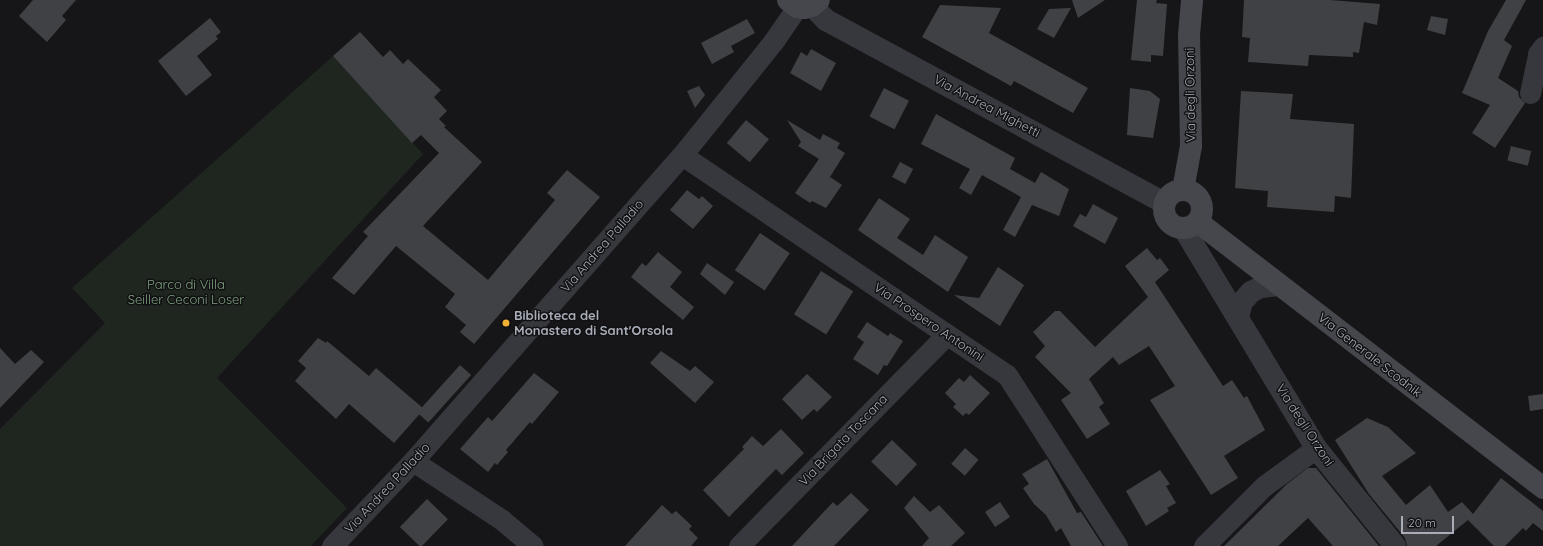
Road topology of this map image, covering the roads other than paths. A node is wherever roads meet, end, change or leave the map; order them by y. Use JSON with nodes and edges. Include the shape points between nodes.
{"nodes":[{"id":1,"x":1192,"y":0,"type":"edge"},
{"id":2,"x":804,"y":3,"type":"edge"},
{"id":3,"x":1543,"y":47,"type":"edge"},
{"id":4,"x":1530,"y":92,"type":"dead end"},
{"id":5,"x":682,"y":154,"type":"junction"},
{"id":6,"x":1183,"y":190,"type":"junction"},
{"id":7,"x":1165,"y":202,"type":"junction"},
{"id":8,"x":1191,"y":226,"type":"junction"},
{"id":9,"x":1279,"y":285,"type":"junction"},
{"id":10,"x":1238,"y":318,"type":"junction"},
{"id":11,"x":947,"y":334,"type":"junction"},
{"id":12,"x":1316,"y":448,"type":"junction"},
{"id":13,"x":413,"y":460,"type":"junction"},
{"id":14,"x":1543,"y":488,"type":"edge"},
{"id":15,"x":332,"y":546,"type":"edge"},
{"id":16,"x":532,"y":546,"type":"edge"},
{"id":17,"x":739,"y":546,"type":"edge"},
{"id":18,"x":1117,"y":546,"type":"edge"},
{"id":19,"x":1204,"y":546,"type":"edge"},
{"id":20,"x":1395,"y":546,"type":"edge"}],
"edges":[{"from":1,"to":6,"type":"main road","name":"Via degli Orzoni","via":[[1189,35],[1191,146]]},
{"from":2,"to":5,"type":"street","name":"Via Andrea Palladio"},
{"from":2,"to":7,"type":"street","name":"Via Andrea Mighetti","via":[[832,23]]},
{"from":3,"to":4,"type":"street","via":[[1538,54]]},
{"from":5,"to":11,"type":"street","name":"Via Prospero Antonini"},
{"from":5,"to":13,"type":"street","name":"Via Andrea Palladio"},
{"from":6,"to":7,"type":"main road","via":[[1175,192]]},
{"from":6,"to":8,"type":"main road","via":[[1190,191],[1201,201],[1203,208]]},
{"from":7,"to":8,"type":"main road","name":"Via degli Orzoni","via":[[1166,218],[1170,224]]},
{"from":8,"to":9,"type":"main road","name":"Via Generale Scodnik"},
{"from":8,"to":10,"type":"street","name":"Via degli Orzoni"},
{"from":9,"to":10,"type":"street","via":[[1261,287],[1251,292],[1242,302]]},
{"from":9,"to":14,"type":"main road","name":"Via Generale Scodnik"},
{"from":10,"to":12,"type":"street","name":"Via degli Orzoni"},
{"from":11,"to":17,"type":"street","name":"Via Brigata Toscana"},
{"from":11,"to":18,"type":"street","name":"Via Prospero Antonini","via":[[1007,375]]},
{"from":12,"to":19,"type":"street","via":[[1264,486]]},
{"from":12,"to":20,"type":"street","name":"Via degli Orzoni"},
{"from":13,"to":15,"type":"street","name":"Via Andrea Palladio"},
{"from":13,"to":16,"type":"street","via":[[502,520]]}]}
